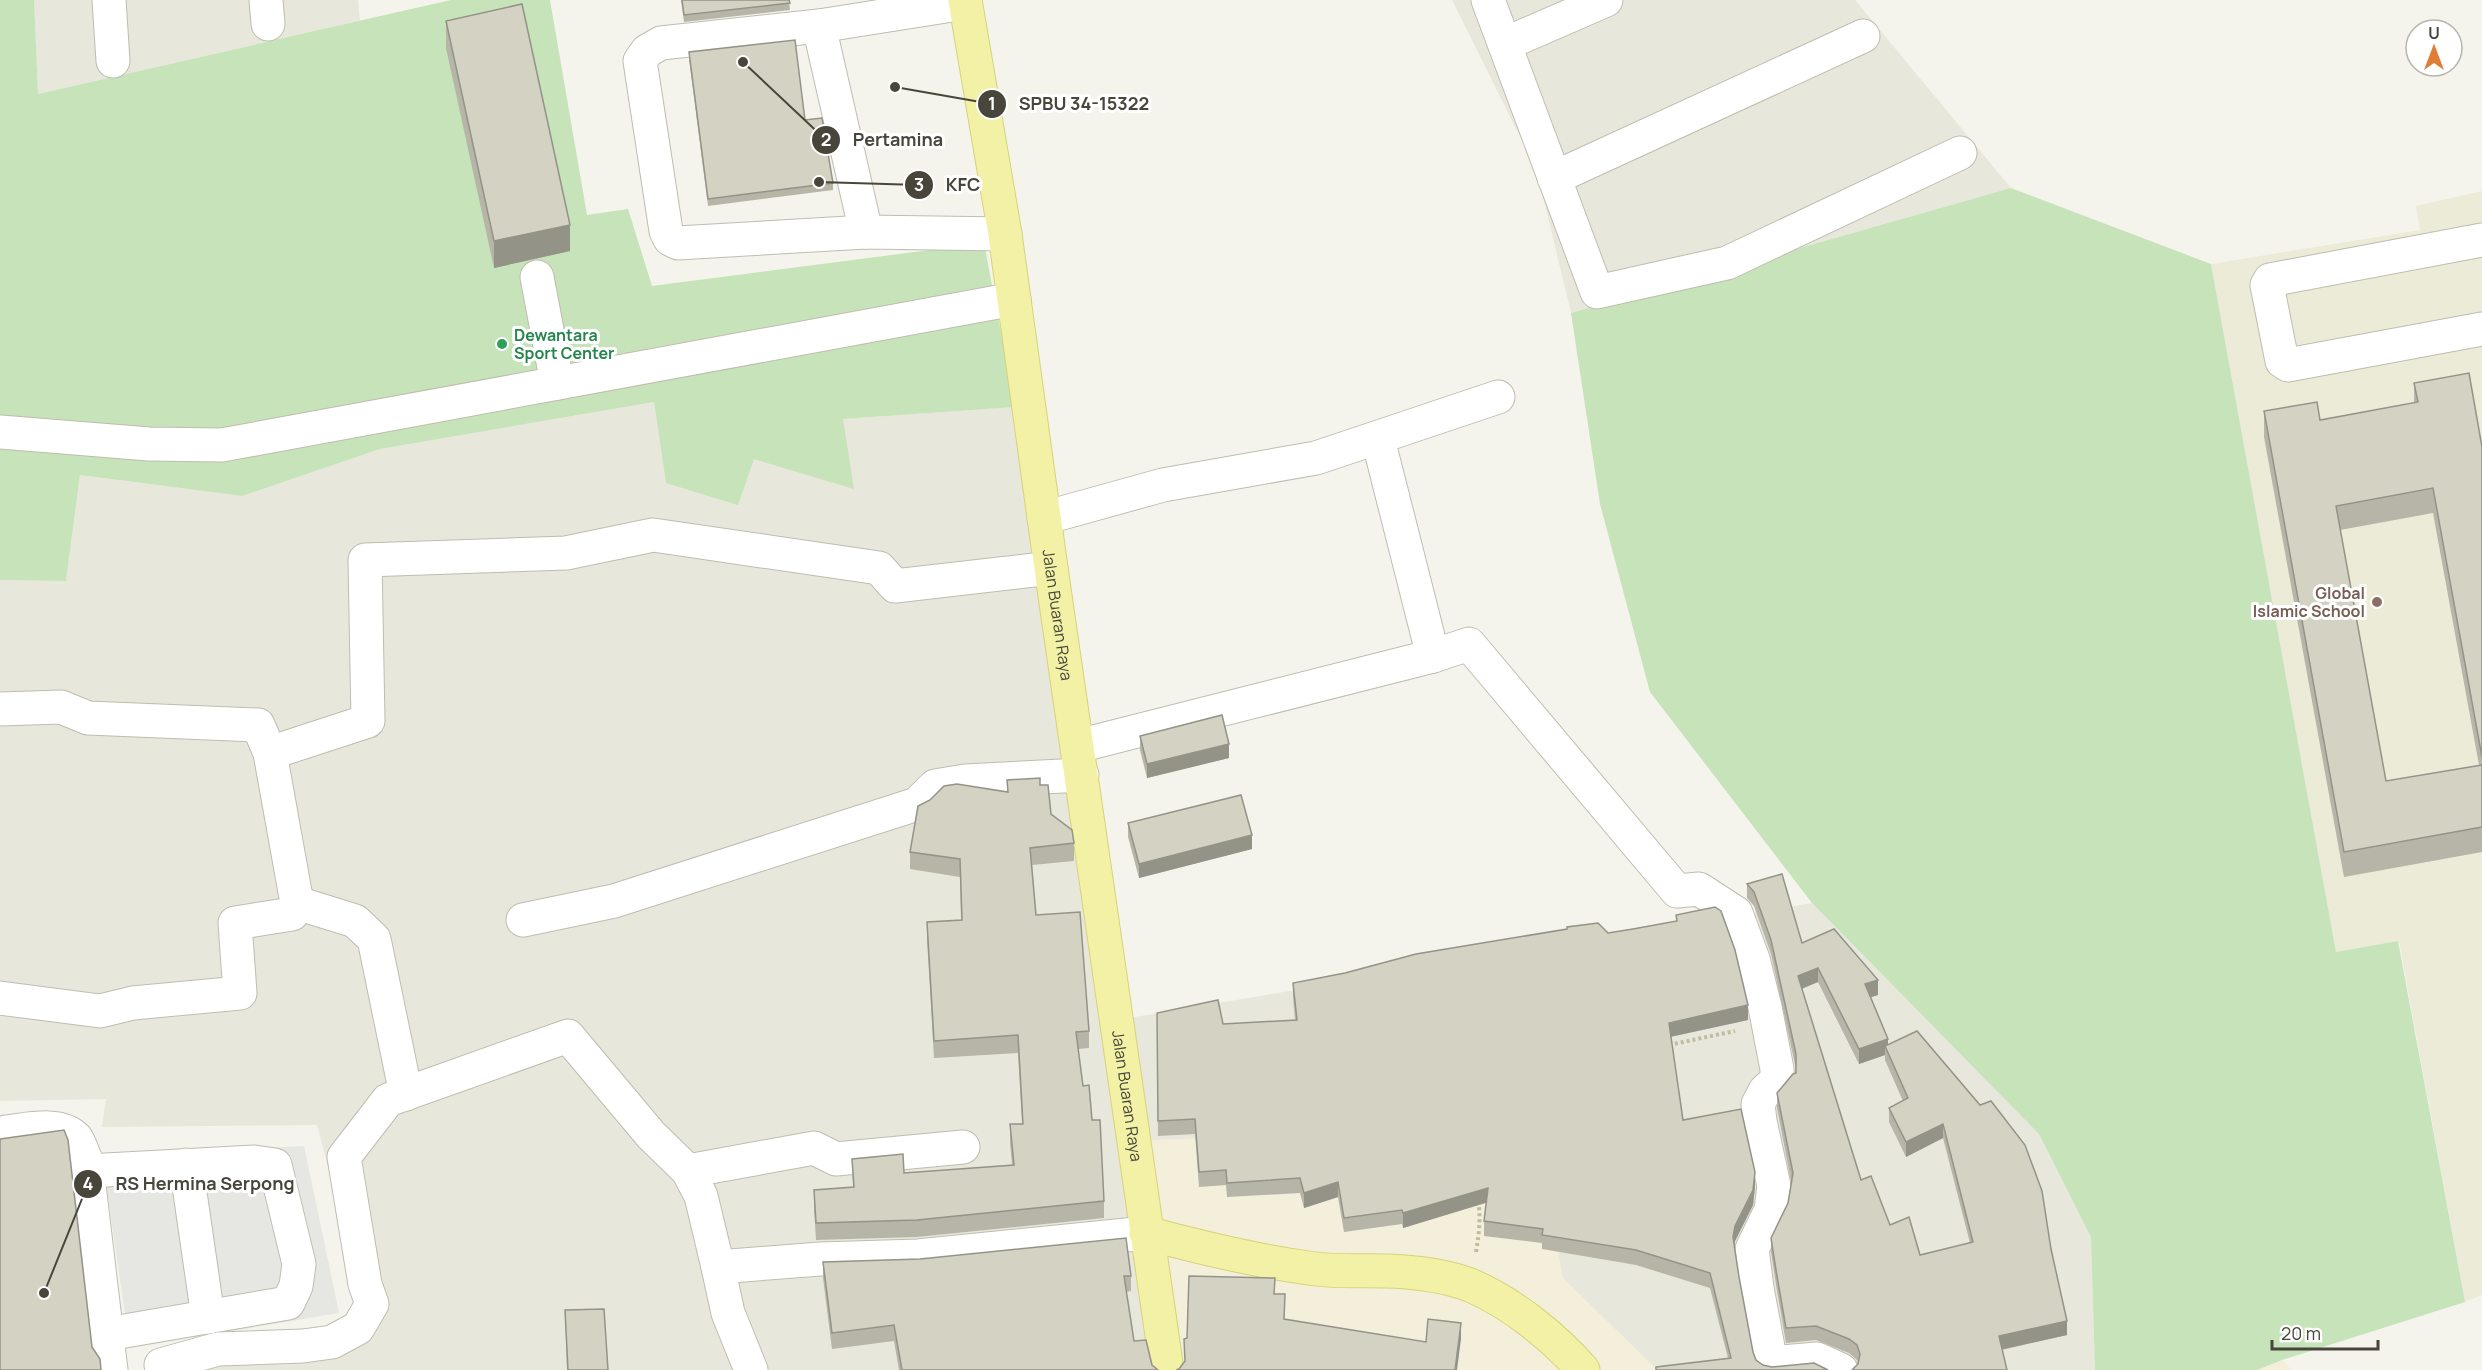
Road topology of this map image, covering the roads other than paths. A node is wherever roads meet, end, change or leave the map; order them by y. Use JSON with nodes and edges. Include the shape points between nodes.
{"nodes":[{"id":1,"x":109,"y":0,"type":"edge"},
{"id":2,"x":1488,"y":0,"type":"edge"},
{"id":3,"x":1606,"y":0,"type":"edge"},
{"id":4,"x":965,"y":2,"type":"edge"},
{"id":5,"x":819,"y":26,"type":"junction"},
{"id":6,"x":1863,"y":36,"type":"dead end"},
{"id":7,"x":1504,"y":44,"type":"junction"},
{"id":8,"x":113,"y":61,"type":"dead end"},
{"id":9,"x":1960,"y":153,"type":"dead end"},
{"id":10,"x":1554,"y":177,"type":"junction"},
{"id":11,"x":866,"y":232,"type":"junction"},
{"id":12,"x":1005,"y":234,"type":"junction"},
{"id":13,"x":2482,"y":240,"type":"edge"},
{"id":14,"x":537,"y":277,"type":"dead end"},
{"id":15,"x":1014,"y":298,"type":"junction"},
{"id":16,"x":2482,"y":329,"type":"edge"},
{"id":17,"x":557,"y":383,"type":"junction"},
{"id":18,"x":1498,"y":397,"type":"dead end"},
{"id":19,"x":0,"y":432,"type":"edge"},
{"id":20,"x":1378,"y":439,"type":"junction"},
{"id":21,"x":1044,"y":518,"type":"junction"},
{"id":22,"x":1051,"y":568,"type":"junction"},
{"id":23,"x":1432,"y":656,"type":"junction"},
{"id":24,"x":0,"y":709,"type":"edge"},
{"id":25,"x":270,"y":753,"type":"junction"},
{"id":26,"x":1080,"y":761,"type":"junction"},
{"id":27,"x":297,"y":903,"type":"junction"},
{"id":28,"x":523,"y":920,"type":"dead end"},
{"id":29,"x":0,"y":998,"type":"edge"},
{"id":30,"x":406,"y":1094,"type":"junction"},
{"id":31,"x":6,"y":1132,"type":"dead end"},
{"id":32,"x":963,"y":1147,"type":"dead end"},
{"id":33,"x":186,"y":1165,"type":"junction"},
{"id":34,"x":87,"y":1171,"type":"junction"},
{"id":35,"x":688,"y":1171,"type":"junction"},
{"id":36,"x":1146,"y":1233,"type":"junction"},
{"id":37,"x":1211,"y":1251,"type":"junction"},
{"id":38,"x":718,"y":1267,"type":"junction"},
{"id":39,"x":1156,"y":1301,"type":"junction"},
{"id":40,"x":208,"y":1317,"type":"junction"},
{"id":41,"x":107,"y":1334,"type":"junction"},
{"id":42,"x":111,"y":1370,"type":"edge"},
{"id":43,"x":162,"y":1370,"type":"edge"},
{"id":44,"x":751,"y":1370,"type":"edge"},
{"id":45,"x":1167,"y":1370,"type":"edge"},
{"id":46,"x":1582,"y":1370,"type":"edge"},
{"id":47,"x":1841,"y":1370,"type":"edge"}],
"edges":[{"from":1,"to":8,"type":"street"},
{"from":2,"to":7,"type":"street"},
{"from":3,"to":7,"type":"street"},
{"from":4,"to":5,"type":"street"},
{"from":4,"to":12,"type":"main road","name":"Jalan Buaran Raya"},
{"from":5,"to":11,"type":"street"},
{"from":5,"to":11,"type":"street","via":[[662,43],[647,51],[640,61],[666,231],[670,240],[678,243]]},
{"from":6,"to":10,"type":"street"},
{"from":7,"to":10,"type":"street"},
{"from":9,"to":10,"type":"street","via":[[1727,263],[1597,292]]},
{"from":11,"to":12,"type":"street"},
{"from":12,"to":15,"type":"main road","name":"Jalan Buaran Raya"},
{"from":13,"to":16,"type":"street","via":[[2270,280],[2267,285],[2282,361],[2288,365]]},
{"from":14,"to":17,"type":"street"},
{"from":15,"to":17,"type":"street"},
{"from":15,"to":21,"type":"main road","name":"Jalan Buaran Raya"},
{"from":17,"to":19,"type":"street","via":[[222,445],[149,444]]},
{"from":18,"to":20,"type":"street"},
{"from":20,"to":21,"type":"street","via":[[1270,468],[1163,485]]},
{"from":20,"to":23,"type":"street"},
{"from":21,"to":22,"type":"main road","name":"Jalan Buaran Raya"},
{"from":22,"to":25,"type":"street","via":[[895,586],[879,568],[653,535],[566,553],[365,560],[368,721]]},
{"from":22,"to":26,"type":"main road","name":"Jalan Buaran Raya"},
{"from":23,"to":26,"type":"street"},
{"from":23,"to":47,"type":"street","via":[[1469,644],[1677,891],[1699,889],[1736,913],[1753,959],[1777,1080],[1758,1104],[1774,1186],[1771,1210],[1752,1249],[1771,1363],[1817,1359]]},
{"from":24,"to":25,"type":"street","via":[[61,707],[88,718],[258,725]]},
{"from":25,"to":27,"type":"street"},
{"from":26,"to":28,"type":"street","via":[[935,786],[917,804],[906,808],[614,901]]},
{"from":26,"to":36,"type":"main road","name":"Jalan Buaran Raya"},
{"from":27,"to":29,"type":"street","via":[[292,914],[235,923],[240,993],[133,1003],[100,1011]]},
{"from":27,"to":30,"type":"street","via":[[355,921],[374,939]]},
{"from":30,"to":35,"type":"street","via":[[568,1036],[651,1135]]},
{"from":30,"to":43,"type":"street","via":[[388,1100],[344,1157],[365,1284],[372,1304],[358,1328],[332,1342],[218,1349],[161,1365]]},
{"from":31,"to":34,"type":"street","via":[[41,1128],[63,1131],[76,1138]]},
{"from":32,"to":35,"type":"street","via":[[836,1159],[814,1148]]},
{"from":33,"to":34,"type":"street"},
{"from":33,"to":40,"type":"street"},
{"from":33,"to":40,"type":"street","via":[[275,1165],[299,1264],[296,1286],[288,1303]]},
{"from":34,"to":41,"type":"street"},
{"from":35,"to":38,"type":"street","via":[[701,1196]]},
{"from":36,"to":37,"type":"main road"},
{"from":36,"to":38,"type":"street","via":[[918,1256]]},
{"from":36,"to":39,"type":"main road","name":"Jalan Buaran Raya"},
{"from":37,"to":39,"type":"main road","via":[[1169,1276]]},
{"from":37,"to":46,"type":"main road","via":[[1317,1269],[1392,1271],[1469,1285],[1510,1306],[1567,1352]]},
{"from":38,"to":44,"type":"street","via":[[728,1313]]},
{"from":39,"to":45,"type":"main road","name":"Jalan Buaran Raya"},
{"from":40,"to":41,"type":"street"},
{"from":41,"to":42,"type":"street"}]}
